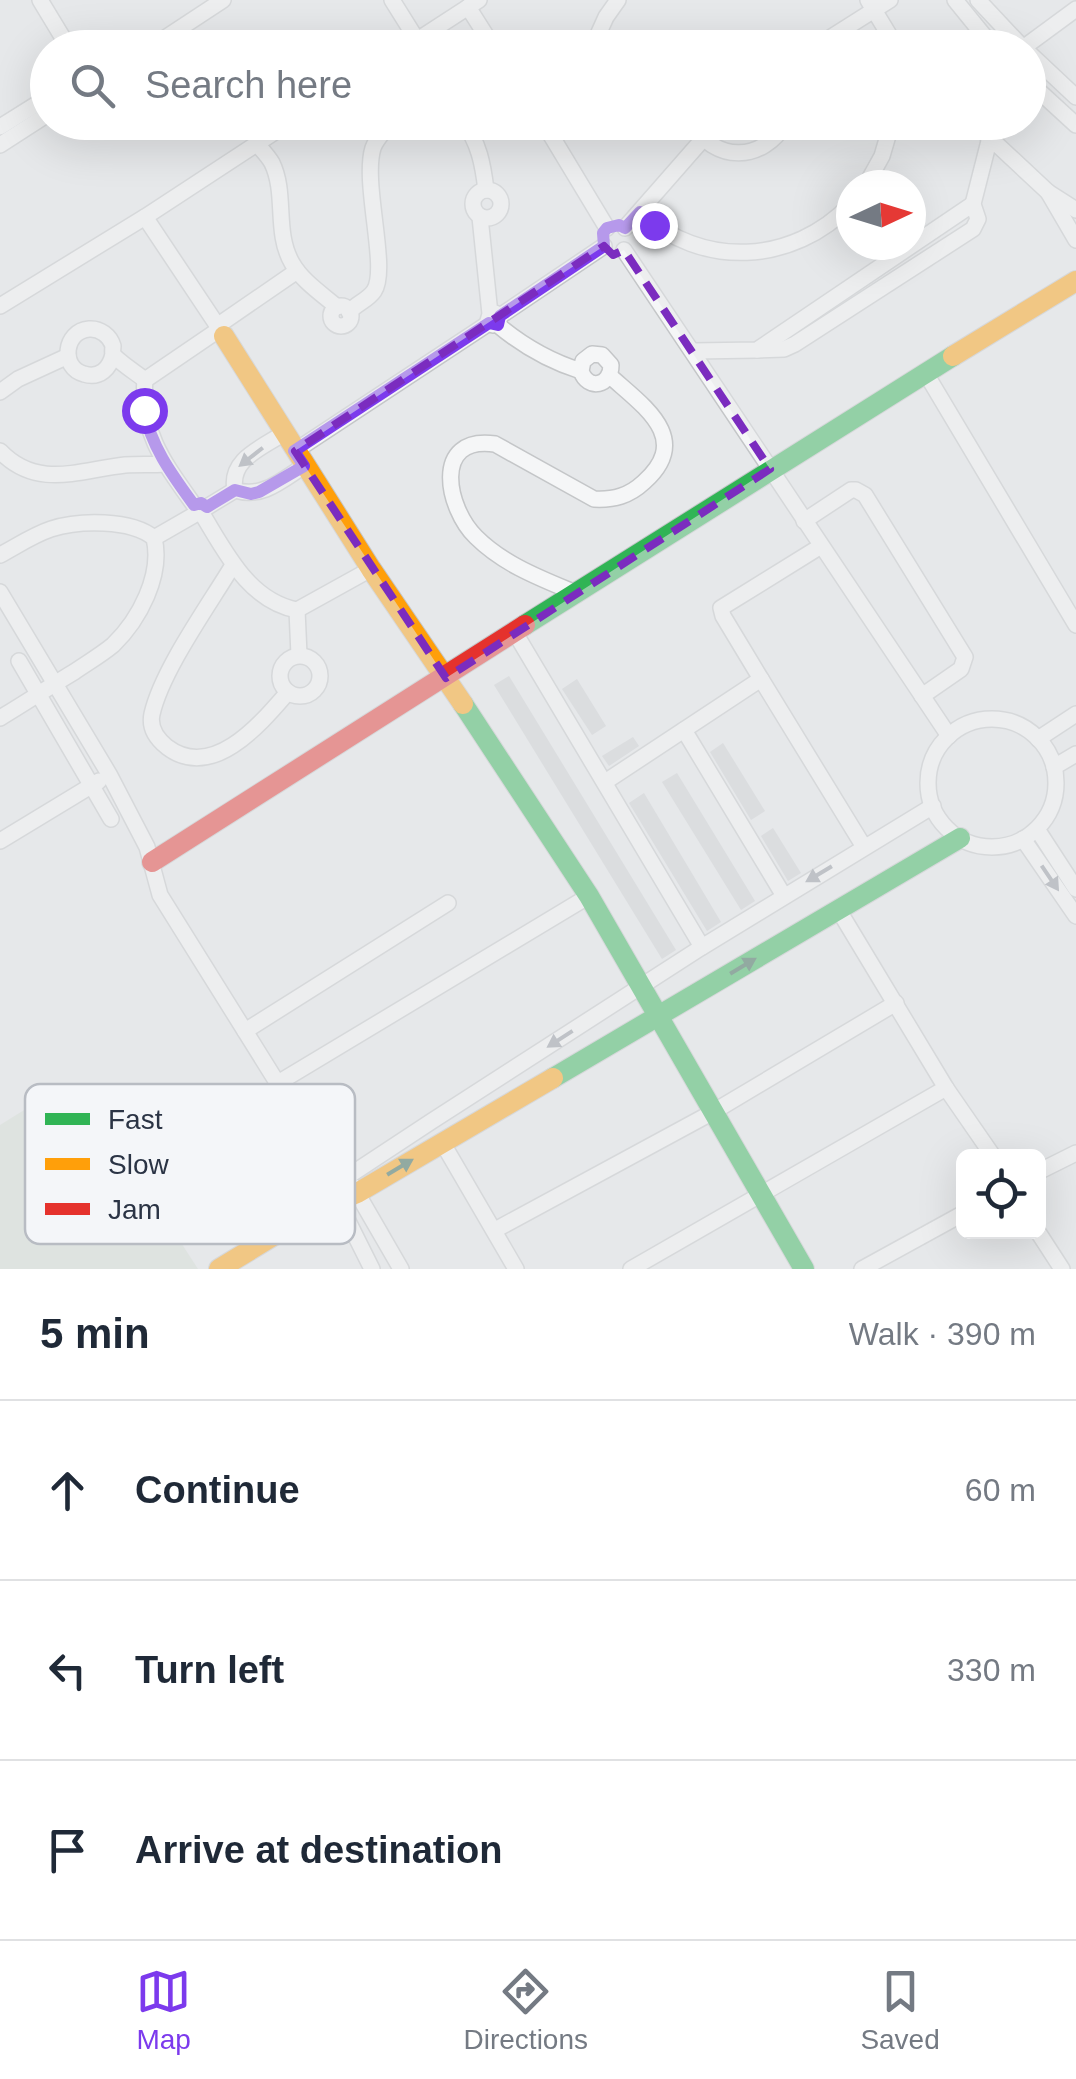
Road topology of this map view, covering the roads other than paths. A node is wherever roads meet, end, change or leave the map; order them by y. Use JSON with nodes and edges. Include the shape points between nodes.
{"nodes":[{"id":1,"x":40,"y":0,"type":"edge"},
{"id":2,"x":224,"y":0,"type":"edge"},
{"id":3,"x":392,"y":0,"type":"edge"},
{"id":4,"x":618,"y":0,"type":"edge"},
{"id":5,"x":890,"y":0,"type":"edge"},
{"id":6,"x":954,"y":0,"type":"edge"},
{"id":7,"x":978,"y":0,"type":"edge"},
{"id":8,"x":474,"y":4,"type":"edge"},
{"id":9,"x":871,"y":5,"type":"edge"},
{"id":10,"x":1076,"y":9,"type":"edge"},
{"id":11,"x":58,"y":30,"type":"edge"},
{"id":12,"x":178,"y":30,"type":"edge"},
{"id":13,"x":405,"y":30,"type":"edge"},
{"id":14,"x":433,"y":30,"type":"edge"},
{"id":15,"x":486,"y":30,"type":"edge"},
{"id":16,"x":600,"y":30,"type":"edge"},
{"id":17,"x":838,"y":30,"type":"edge"},
{"id":18,"x":886,"y":30,"type":"edge"},
{"id":19,"x":979,"y":30,"type":"edge"},
{"id":20,"x":1006,"y":30,"type":"edge"},
{"id":21,"x":1046,"y":32,"type":"edge"},
{"id":22,"x":1046,"y":69,"type":"edge"},
{"id":23,"x":1076,"y":97,"type":"edge"},
{"id":24,"x":1046,"y":98,"type":"edge"},
{"id":25,"x":30,"y":107,"type":"edge"},
{"id":26,"x":1076,"y":125,"type":"edge"},
{"id":27,"x":0,"y":126,"type":"edge"},
{"id":28,"x":30,"y":126,"type":"edge"},
{"id":29,"x":263,"y":140,"type":"edge"},
{"id":30,"x":378,"y":140,"type":"edge"},
{"id":31,"x":474,"y":140,"type":"edge"},
{"id":32,"x":558,"y":140,"type":"edge"},
{"id":33,"x":700,"y":140,"type":"edge"},
{"id":34,"x":705,"y":140,"type":"edge"},
{"id":35,"x":772,"y":140,"type":"edge"},
{"id":36,"x":887,"y":140,"type":"edge"},
{"id":37,"x":989,"y":140,"type":"edge"},
{"id":38,"x":993,"y":140,"type":"edge"},
{"id":39,"x":257,"y":144,"type":"junction"},
{"id":40,"x":0,"y":146,"type":"edge"},
{"id":41,"x":874,"y":170,"type":"edge"},
{"id":42,"x":1048,"y":192,"type":"junction"},
{"id":43,"x":972,"y":204,"type":"junction"},
{"id":44,"x":1076,"y":210,"type":"edge"},
{"id":45,"x":640,"y":212,"type":"junction"},
{"id":46,"x":145,"y":217,"type":"junction"},
{"id":47,"x":836,"y":218,"type":"edge"},
{"id":48,"x":607,"y":228,"type":"junction"},
{"id":49,"x":625,"y":228,"type":"junction"},
{"id":50,"x":1076,"y":240,"type":"edge"},
{"id":51,"x":604,"y":246,"type":"junction"},
{"id":52,"x":624,"y":250,"type":"junction"},
{"id":53,"x":879,"y":267,"type":"junction"},
{"id":54,"x":297,"y":270,"type":"junction"},
{"id":55,"x":862,"y":279,"type":"junction"},
{"id":56,"x":1076,"y":281,"type":"edge"},
{"id":57,"x":890,"y":282,"type":"junction"},
{"id":58,"x":872,"y":293,"type":"junction"},
{"id":59,"x":0,"y":306,"type":"edge"},
{"id":60,"x":494,"y":320,"type":"junction"},
{"id":61,"x":219,"y":329,"type":"junction"},
{"id":62,"x":756,"y":350,"type":"junction"},
{"id":63,"x":694,"y":351,"type":"junction"},
{"id":64,"x":113,"y":354,"type":"junction"},
{"id":65,"x":68,"y":356,"type":"junction"},
{"id":66,"x":581,"y":371,"type":"junction"},
{"id":67,"x":925,"y":372,"type":"junction"},
{"id":68,"x":610,"y":376,"type":"junction"},
{"id":69,"x":144,"y":380,"type":"junction"},
{"id":70,"x":0,"y":392,"type":"edge"},
{"id":71,"x":155,"y":444,"type":"junction"},
{"id":72,"x":294,"y":450,"type":"junction"},
{"id":73,"x":0,"y":451,"type":"edge"},
{"id":74,"x":129,"y":464,"type":"junction"},
{"id":75,"x":164,"y":464,"type":"junction"},
{"id":76,"x":770,"y":469,"type":"junction"},
{"id":77,"x":235,"y":490,"type":"junction"},
{"id":78,"x":200,"y":511,"type":"junction"},
{"id":79,"x":804,"y":520,"type":"junction"},
{"id":80,"x":154,"y":538,"type":"junction"},
{"id":81,"x":821,"y":546,"type":"junction"},
{"id":82,"x":0,"y":555,"type":"edge"},
{"id":83,"x":234,"y":565,"type":"junction"},
{"id":84,"x":371,"y":569,"type":"junction"},
{"id":85,"x":0,"y":592,"type":"edge"},
{"id":86,"x":578,"y":594,"type":"junction"},
{"id":87,"x":298,"y":610,"type":"junction"},
{"id":88,"x":1076,"y":625,"type":"edge"},
{"id":89,"x":514,"y":631,"type":"junction"},
{"id":90,"x":299,"y":656,"type":"junction"},
{"id":91,"x":19,"y":661,"type":"dead end"},
{"id":92,"x":446,"y":678,"type":"junction"},
{"id":93,"x":761,"y":679,"type":"junction"},
{"id":94,"x":54,"y":684,"type":"junction"},
{"id":95,"x":288,"y":692,"type":"junction"},
{"id":96,"x":39,"y":694,"type":"junction"},
{"id":97,"x":922,"y":696,"type":"junction"},
{"id":98,"x":1076,"y":714,"type":"edge"},
{"id":99,"x":0,"y":718,"type":"edge"},
{"id":100,"x":684,"y":730,"type":"junction"},
{"id":101,"x":949,"y":736,"type":"junction"},
{"id":102,"x":1038,"y":739,"type":"junction"},
{"id":103,"x":1076,"y":754,"type":"edge"},
{"id":104,"x":1054,"y":766,"type":"junction"},
{"id":105,"x":108,"y":774,"type":"junction"},
{"id":106,"x":605,"y":782,"type":"junction"},
{"id":107,"x":92,"y":786,"type":"junction"},
{"id":108,"x":933,"y":806,"type":"junction"},
{"id":109,"x":111,"y":819,"type":"dead end"},
{"id":110,"x":1030,"y":834,"type":"junction"},
{"id":111,"x":960,"y":838,"type":"junction"},
{"id":112,"x":0,"y":841,"type":"edge"},
{"id":113,"x":864,"y":847,"type":"junction"},
{"id":114,"x":152,"y":862,"type":"junction"},
{"id":115,"x":1076,"y":889,"type":"edge"},
{"id":116,"x":589,"y":896,"type":"junction"},
{"id":117,"x":784,"y":896,"type":"junction"},
{"id":118,"x":448,"y":904,"type":"dead end"},
{"id":119,"x":838,"y":909,"type":"junction"},
{"id":120,"x":1076,"y":916,"type":"edge"},
{"id":121,"x":702,"y":947,"type":"junction"},
{"id":122,"x":642,"y":986,"type":"junction"},
{"id":123,"x":896,"y":1003,"type":"junction"},
{"id":124,"x":659,"y":1016,"type":"junction"},
{"id":125,"x":245,"y":1031,"type":"junction"},
{"id":126,"x":278,"y":1083,"type":"joint"},
{"id":127,"x":946,"y":1088,"type":"junction"},
{"id":128,"x":712,"y":1112,"type":"junction"},
{"id":129,"x":442,"y":1142,"type":"junction"},
{"id":130,"x":988,"y":1149,"type":"edge"},
{"id":131,"x":1076,"y":1153,"type":"edge"},
{"id":132,"x":1046,"y":1168,"type":"edge"},
{"id":133,"x":355,"y":1183,"type":"edge"},
{"id":134,"x":355,"y":1186,"type":"edge"},
{"id":135,"x":760,"y":1196,"type":"junction"},
{"id":136,"x":355,"y":1205,"type":"edge"},
{"id":137,"x":956,"y":1217,"type":"edge"},
{"id":138,"x":355,"y":1230,"type":"edge"},
{"id":139,"x":495,"y":1230,"type":"junction"},
{"id":140,"x":1043,"y":1239,"type":"edge"},
{"id":141,"x":260,"y":1244,"type":"edge"},
{"id":142,"x":390,"y":1249,"type":"junction"},
{"id":143,"x":365,"y":1266,"type":"edge"},
{"id":144,"x":219,"y":1269,"type":"edge"},
{"id":145,"x":401,"y":1269,"type":"edge"},
{"id":146,"x":516,"y":1269,"type":"edge"},
{"id":147,"x":631,"y":1269,"type":"edge"},
{"id":148,"x":804,"y":1269,"type":"edge"},
{"id":149,"x":862,"y":1269,"type":"edge"},
{"id":150,"x":1062,"y":1269,"type":"edge"}],
"edges":[{"from":1,"to":11,"type":"street"},
{"from":2,"to":12,"type":"street"},
{"from":3,"to":13,"type":"street"},
{"from":4,"to":16,"type":"street"},
{"from":5,"to":9,"type":"street"},
{"from":6,"to":19,"type":"street"},
{"from":7,"to":20,"type":"street"},
{"from":8,"to":14,"type":"street"},
{"from":8,"to":15,"type":"street"},
{"from":9,"to":17,"type":"street"},
{"from":9,"to":18,"type":"street"},
{"from":10,"to":21,"type":"street"},
{"from":22,"to":23,"type":"street"},
{"from":24,"to":26,"type":"street"},
{"from":25,"to":27,"type":"street"},
{"from":28,"to":40,"type":"street"},
{"from":29,"to":39,"type":"street"},
{"from":30,"to":54,"type":"street","via":[[372,211],[379,277],[373,292],[343,309]]},
{"from":31,"to":60,"type":"street","via":[[486,190],[499,197],[492,218],[480,217]]},
{"from":32,"to":48,"type":"street"},
{"from":33,"to":45,"type":"street"},
{"from":34,"to":35,"type":"street","via":[[729,152],[751,152]]},
{"from":36,"to":41,"type":"street"},
{"from":37,"to":43,"type":"street"},
{"from":38,"to":42,"type":"street"},
{"from":39,"to":46,"type":"street"},
{"from":39,"to":54,"type":"street","via":[[271,161],[283,240]]},
{"from":42,"to":44,"type":"street"},
{"from":42,"to":50,"type":"street"},
{"from":43,"to":53,"type":"street"},
{"from":43,"to":57,"type":"street","via":[[978,219],[973,230]]},
{"from":45,"to":47,"type":"street","via":[[663,232],[729,252],[775,249],[808,238]]},
{"from":45,"to":49,"type":"street"},
{"from":46,"to":59,"type":"street"},
{"from":46,"to":61,"type":"street"},
{"from":48,"to":49,"type":"street"},
{"from":48,"to":51,"type":"street"},
{"from":49,"to":52,"type":"street","via":[[630,239]]},
{"from":51,"to":52,"type":"street"},
{"from":51,"to":60,"type":"street"},
{"from":52,"to":63,"type":"street"},
{"from":53,"to":55,"type":"street"},
{"from":53,"to":57,"type":"street"},
{"from":54,"to":61,"type":"street"},
{"from":55,"to":58,"type":"street"},
{"from":55,"to":62,"type":"street"},
{"from":56,"to":67,"type":"street"},
{"from":57,"to":58,"type":"street"},
{"from":58,"to":62,"type":"street","via":[[784,349]]},
{"from":60,"to":66,"type":"street","via":[[550,360]]},
{"from":60,"to":72,"type":"street"},
{"from":61,"to":69,"type":"street"},
{"from":61,"to":72,"type":"street"},
{"from":62,"to":63,"type":"street"},
{"from":63,"to":76,"type":"street"},
{"from":64,"to":65,"type":"street","via":[[106,369],[92,376],[76,370]]},
{"from":64,"to":65,"type":"street","via":[[108,337],[87,329],[72,339]]},
{"from":64,"to":69,"type":"street"},
{"from":65,"to":70,"type":"street"},
{"from":66,"to":68,"type":"street","via":[[594,384]]},
{"from":66,"to":68,"type":"street","via":[[585,358],[597,354],[608,360]]},
{"from":67,"to":76,"type":"street"},
{"from":67,"to":88,"type":"street"},
{"from":68,"to":86,"type":"street","via":[[654,416],[665,441],[653,474],[631,492],[594,498],[495,444],[464,448],[451,464],[458,510],[477,539],[537,578]]},
{"from":69,"to":71,"type":"street","via":[[144,410]]},
{"from":71,"to":74,"type":"street"},
{"from":71,"to":75,"type":"street"},
{"from":72,"to":77,"type":"street","via":[[259,492]]},
{"from":72,"to":77,"type":"street","one_way":true,"via":[[239,465]]},
{"from":72,"to":84,"type":"street"},
{"from":73,"to":74,"type":"street","via":[[18,467],[44,475]]},
{"from":74,"to":75,"type":"street"},
{"from":75,"to":78,"type":"street"},
{"from":76,"to":79,"type":"street"},
{"from":76,"to":86,"type":"street"},
{"from":77,"to":78,"type":"street"},
{"from":78,"to":80,"type":"street"},
{"from":78,"to":83,"type":"street"},
{"from":79,"to":81,"type":"street"},
{"from":79,"to":97,"type":"street","via":[[851,490],[864,495],[965,657],[961,668]]},
{"from":80,"to":82,"type":"street","via":[[114,524],[61,526]]},
{"from":80,"to":94,"type":"street","via":[[149,589],[124,632]]},
{"from":81,"to":93,"type":"street","via":[[720,608]]},
{"from":81,"to":97,"type":"street"},
{"from":83,"to":87,"type":"street","via":[[261,594]]},
{"from":83,"to":95,"type":"street","via":[[166,680],[152,729],[174,752],[211,755],[251,734]]},
{"from":84,"to":87,"type":"street"},
{"from":84,"to":92,"type":"street"},
{"from":85,"to":94,"type":"street"},
{"from":86,"to":89,"type":"street"},
{"from":87,"to":90,"type":"street"},
{"from":89,"to":92,"type":"street"},
{"from":89,"to":106,"type":"street"},
{"from":90,"to":95,"type":"street","via":[[281,670]]},
{"from":90,"to":95,"type":"street","via":[[316,663],[320,682],[306,695]]},
{"from":91,"to":96,"type":"street"},
{"from":92,"to":114,"type":"street"},
{"from":92,"to":116,"type":"street"},
{"from":93,"to":100,"type":"street"},
{"from":93,"to":113,"type":"street"},
{"from":94,"to":96,"type":"street"},
{"from":94,"to":105,"type":"street"},
{"from":96,"to":99,"type":"street"},
{"from":96,"to":107,"type":"street"},
{"from":97,"to":101,"type":"street"},
{"from":98,"to":102,"type":"street"},
{"from":100,"to":106,"type":"street"},
{"from":100,"to":117,"type":"street"},
{"from":101,"to":102,"type":"street","via":[[965,725],[1004,720]]},
{"from":101,"to":108,"type":"street","via":[[930,768]]},
{"from":102,"to":104,"type":"street"},
{"from":103,"to":104,"type":"street"},
{"from":104,"to":110,"type":"street","via":[[1054,800]]},
{"from":105,"to":107,"type":"street"},
{"from":105,"to":114,"type":"street"},
{"from":106,"to":121,"type":"street"},
{"from":107,"to":109,"type":"street"},
{"from":107,"to":112,"type":"street"},
{"from":108,"to":111,"type":"street"},
{"from":108,"to":113,"type":"street"},
{"from":110,"to":111,"type":"street","via":[[992,847]]},
{"from":110,"to":115,"type":"street"},
{"from":110,"to":120,"type":"street","one_way":true},
{"from":111,"to":119,"type":"street"},
{"from":113,"to":117,"type":"street","one_way":true},
{"from":114,"to":125,"type":"street","via":[[160,896]]},
{"from":116,"to":122,"type":"street"},
{"from":116,"to":126,"type":"street"},
{"from":117,"to":121,"type":"street"},
{"from":118,"to":125,"type":"street"},
{"from":119,"to":123,"type":"street"},
{"from":124,"to":119,"type":"street","one_way":true},
{"from":121,"to":122,"type":"street"},
{"from":122,"to":124,"type":"street"},
{"from":122,"to":133,"type":"street","one_way":true},
{"from":123,"to":127,"type":"street"},
{"from":123,"to":128,"type":"street"},
{"from":124,"to":128,"type":"street"},
{"from":124,"to":129,"type":"street"},
{"from":125,"to":126,"type":"street"},
{"from":127,"to":130,"type":"street"},
{"from":127,"to":135,"type":"street"},
{"from":128,"to":135,"type":"street"},
{"from":128,"to":139,"type":"street"},
{"from":134,"to":129,"type":"street","one_way":true},
{"from":129,"to":139,"type":"street"},
{"from":131,"to":132,"type":"street"},
{"from":135,"to":147,"type":"street"},
{"from":135,"to":148,"type":"street"},
{"from":136,"to":142,"type":"street"},
{"from":137,"to":149,"type":"street"},
{"from":138,"to":143,"type":"street"},
{"from":139,"to":146,"type":"street"},
{"from":140,"to":150,"type":"street"},
{"from":141,"to":144,"type":"street"},
{"from":142,"to":143,"type":"street"},
{"from":142,"to":145,"type":"street"}]}
